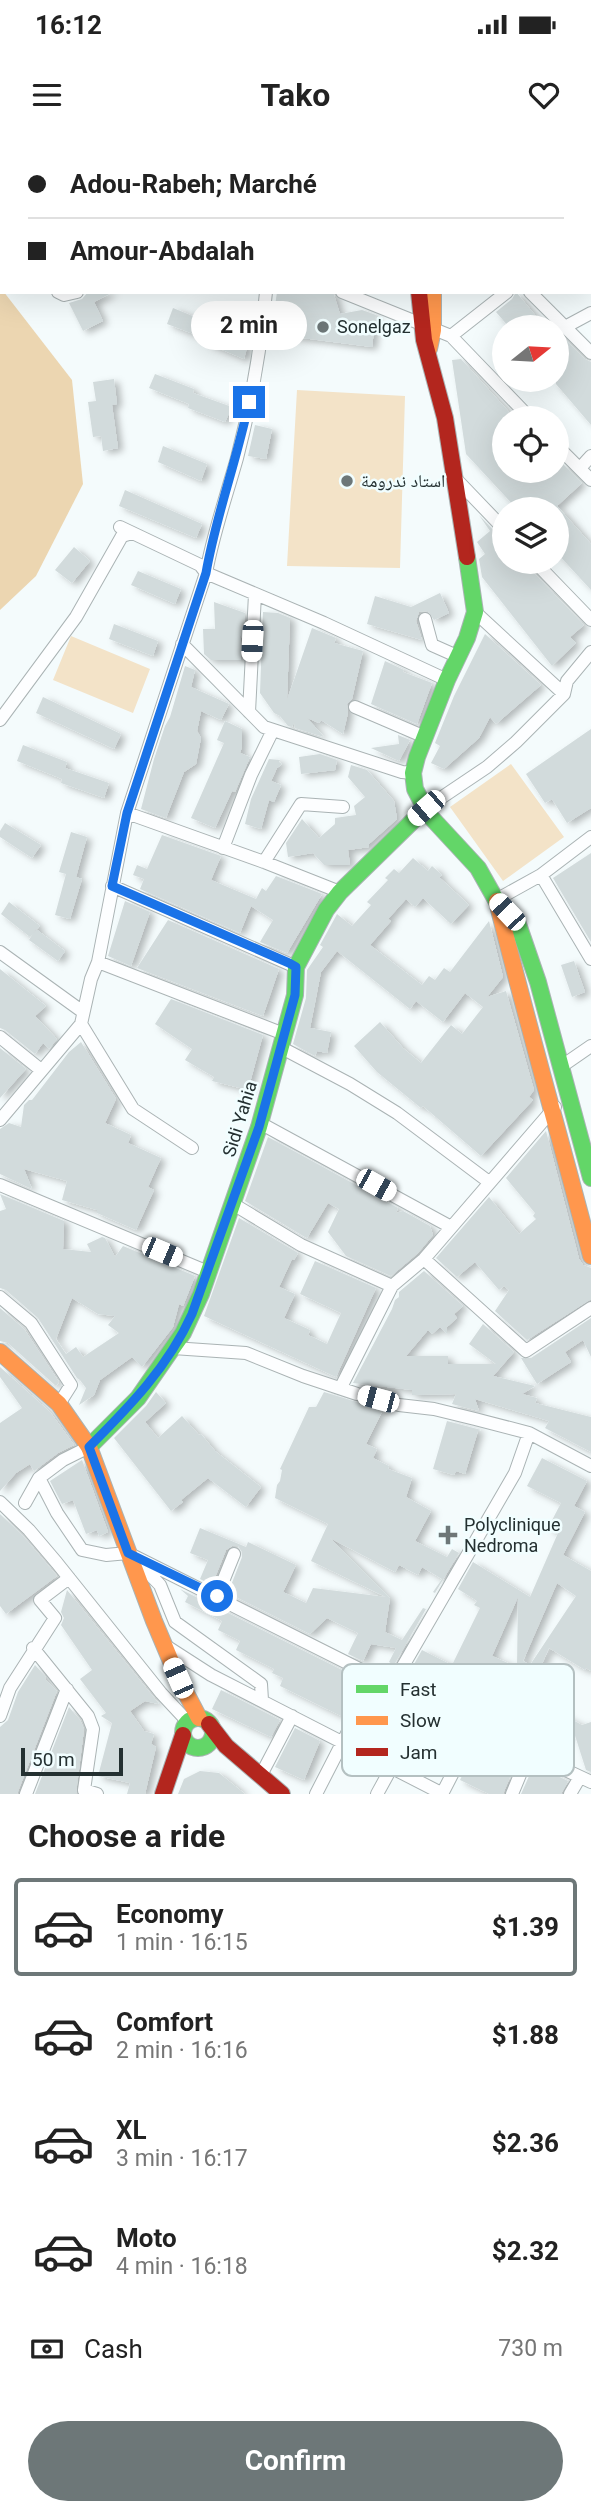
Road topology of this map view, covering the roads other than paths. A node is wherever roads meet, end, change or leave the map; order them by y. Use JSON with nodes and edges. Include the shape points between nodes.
{"nodes":[{"id":1,"x":266,"y":294,"type":"edge"},
{"id":2,"x":347,"y":294,"type":"edge"},
{"id":3,"x":419,"y":294,"type":"edge"},
{"id":4,"x":433,"y":294,"type":"edge"},
{"id":5,"x":504,"y":294,"type":"edge"},
{"id":6,"x":532,"y":294,"type":"edge"},
{"id":7,"x":591,"y":313,"type":"edge"},
{"id":8,"x":553,"y":315,"type":"edge"},
{"id":9,"x":569,"y":325,"type":"edge"},
{"id":10,"x":426,"y":326,"type":"junction"},
{"id":11,"x":569,"y":331,"type":"edge"},
{"id":12,"x":451,"y":336,"type":"junction"},
{"id":13,"x":591,"y":353,"type":"edge"},
{"id":14,"x":518,"y":406,"type":"edge"},
{"id":15,"x":591,"y":456,"type":"edge"},
{"id":16,"x":569,"y":458,"type":"edge"},
{"id":17,"x":579,"y":468,"type":"junction"},
{"id":18,"x":455,"y":478,"type":"junction"},
{"id":19,"x":591,"y":480,"type":"edge"},
{"id":20,"x":492,"y":517,"type":"edge"},
{"id":21,"x":206,"y":573,"type":"junction"},
{"id":22,"x":547,"y":574,"type":"edge"},
{"id":23,"x":255,"y":594,"type":"junction"},
{"id":24,"x":475,"y":612,"type":"junction"},
{"id":25,"x":425,"y":619,"type":"dead end"},
{"id":26,"x":591,"y":620,"type":"edge"},
{"id":27,"x":182,"y":644,"type":"junction"},
{"id":28,"x":591,"y":652,"type":"edge"},
{"id":29,"x":458,"y":657,"type":"junction"},
{"id":30,"x":447,"y":680,"type":"junction"},
{"id":31,"x":564,"y":694,"type":"junction"},
{"id":32,"x":355,"y":707,"type":"dead end"},
{"id":33,"x":249,"y":712,"type":"junction"},
{"id":34,"x":0,"y":720,"type":"edge"},
{"id":35,"x":273,"y":730,"type":"junction"},
{"id":36,"x":425,"y":737,"type":"junction"},
{"id":37,"x":413,"y":773,"type":"junction"},
{"id":38,"x":343,"y":807,"type":"dead end"},
{"id":39,"x":426,"y":808,"type":"junction"},
{"id":40,"x":127,"y":813,"type":"junction"},
{"id":41,"x":591,"y":838,"type":"edge"},
{"id":42,"x":223,"y":848,"type":"junction"},
{"id":43,"x":264,"y":862,"type":"junction"},
{"id":44,"x":541,"y":875,"type":"junction"},
{"id":45,"x":112,"y":886,"type":"junction"},
{"id":46,"x":340,"y":892,"type":"junction"},
{"id":47,"x":496,"y":900,"type":"junction"},
{"id":48,"x":0,"y":952,"type":"edge"},
{"id":49,"x":591,"y":959,"type":"edge"},
{"id":50,"x":98,"y":962,"type":"junction"},
{"id":51,"x":296,"y":967,"type":"junction"},
{"id":52,"x":82,"y":1018,"type":"junction"},
{"id":53,"x":0,"y":1037,"type":"edge"},
{"id":54,"x":282,"y":1041,"type":"junction"},
{"id":55,"x":591,"y":1046,"type":"edge"},
{"id":56,"x":562,"y":1066,"type":"junction"},
{"id":57,"x":41,"y":1070,"type":"junction"},
{"id":58,"x":568,"y":1089,"type":"junction"},
{"id":59,"x":553,"y":1110,"type":"junction"},
{"id":60,"x":0,"y":1120,"type":"edge"},
{"id":61,"x":260,"y":1123,"type":"junction"},
{"id":62,"x":192,"y":1147,"type":"dead end"},
{"id":63,"x":591,"y":1178,"type":"edge"},
{"id":64,"x":489,"y":1182,"type":"junction"},
{"id":65,"x":0,"y":1185,"type":"edge"},
{"id":66,"x":233,"y":1204,"type":"junction"},
{"id":67,"x":451,"y":1227,"type":"junction"},
{"id":68,"x":591,"y":1256,"type":"edge"},
{"id":69,"x":424,"y":1259,"type":"junction"},
{"id":70,"x":208,"y":1272,"type":"junction"},
{"id":71,"x":392,"y":1286,"type":"junction"},
{"id":72,"x":0,"y":1297,"type":"edge"},
{"id":73,"x":591,"y":1308,"type":"edge"},
{"id":74,"x":173,"y":1348,"type":"junction"},
{"id":75,"x":0,"y":1353,"type":"edge"},
{"id":76,"x":341,"y":1387,"type":"junction"},
{"id":77,"x":59,"y":1404,"type":"junction"},
{"id":78,"x":529,"y":1433,"type":"junction"},
{"id":79,"x":89,"y":1447,"type":"junction"},
{"id":80,"x":591,"y":1466,"type":"edge"},
{"id":81,"x":38,"y":1478,"type":"junction"},
{"id":82,"x":0,"y":1502,"type":"edge"},
{"id":83,"x":25,"y":1503,"type":"dead end"},
{"id":84,"x":128,"y":1553,"type":"junction"},
{"id":85,"x":234,"y":1554,"type":"dead end"},
{"id":86,"x":69,"y":1578,"type":"junction"},
{"id":87,"x":217,"y":1596,"type":"junction"},
{"id":88,"x":164,"y":1645,"type":"junction"},
{"id":89,"x":33,"y":1648,"type":"junction"},
{"id":90,"x":350,"y":1664,"type":"edge"},
{"id":91,"x":404,"y":1664,"type":"edge"},
{"id":92,"x":67,"y":1689,"type":"junction"},
{"id":93,"x":262,"y":1700,"type":"junction"},
{"id":94,"x":0,"y":1716,"type":"edge"},
{"id":95,"x":292,"y":1716,"type":"junction"},
{"id":96,"x":195,"y":1732,"type":"junction"},
{"id":97,"x":342,"y":1743,"type":"joint"},
{"id":98,"x":261,"y":1775,"type":"junction"},
{"id":99,"x":387,"y":1776,"type":"edge"},
{"id":100,"x":407,"y":1776,"type":"edge"},
{"id":101,"x":451,"y":1776,"type":"edge"},
{"id":102,"x":519,"y":1776,"type":"edge"},
{"id":103,"x":585,"y":1780,"type":"edge"},
{"id":104,"x":88,"y":1793,"type":"edge"},
{"id":105,"x":26,"y":1794,"type":"edge"},
{"id":106,"x":163,"y":1794,"type":"edge"},
{"id":107,"x":265,"y":1794,"type":"edge"},
{"id":108,"x":282,"y":1794,"type":"edge"},
{"id":109,"x":316,"y":1794,"type":"edge"},
{"id":110,"x":377,"y":1794,"type":"edge"},
{"id":111,"x":442,"y":1794,"type":"edge"},
{"id":112,"x":512,"y":1794,"type":"edge"},
{"id":113,"x":570,"y":1794,"type":"edge"}],
"edges":[{"from":1,"to":21,"type":"street","via":[[244,424]]},
{"from":2,"to":10,"type":"street"},
{"from":3,"to":10,"type":"main road"},
{"from":4,"to":10,"type":"main road"},
{"from":5,"to":12,"type":"street"},
{"from":6,"to":8,"type":"street"},
{"from":7,"to":9,"type":"street"},
{"from":10,"to":12,"type":"street"},
{"from":10,"to":18,"type":"main road","via":[[428,357]]},
{"from":11,"to":13,"type":"street"},
{"from":12,"to":14,"type":"street"},
{"from":15,"to":17,"type":"street"},
{"from":16,"to":17,"type":"street"},
{"from":17,"to":19,"type":"street"},
{"from":18,"to":20,"type":"street"},
{"from":18,"to":24,"type":"main road"},
{"from":21,"to":23,"type":"street"},
{"from":21,"to":27,"type":"street"},
{"from":21,"to":34,"type":"street","via":[[200,565],[126,530],[76,617]]},
{"from":22,"to":26,"type":"street"},
{"from":23,"to":30,"type":"street"},
{"from":23,"to":33,"type":"street"},
{"from":24,"to":29,"type":"main road"},
{"from":24,"to":31,"type":"street"},
{"from":25,"to":29,"type":"street","via":[[432,645]]},
{"from":27,"to":33,"type":"street"},
{"from":27,"to":40,"type":"street"},
{"from":28,"to":31,"type":"street","via":[[567,681]]},
{"from":29,"to":30,"type":"main road"},
{"from":30,"to":36,"type":"main road"},
{"from":31,"to":39,"type":"street","via":[[497,758]]},
{"from":32,"to":36,"type":"street"},
{"from":33,"to":35,"type":"street"},
{"from":35,"to":37,"type":"street"},
{"from":35,"to":42,"type":"street"},
{"from":36,"to":37,"type":"main road"},
{"from":37,"to":39,"type":"main road","via":[[415,789]]},
{"from":38,"to":43,"type":"street","via":[[302,804]]},
{"from":39,"to":46,"type":"main road","name":"Sidi Yahia"},
{"from":39,"to":47,"type":"main road","via":[[478,868]]},
{"from":40,"to":42,"type":"street"},
{"from":40,"to":45,"type":"street"},
{"from":41,"to":44,"type":"street"},
{"from":42,"to":43,"type":"street"},
{"from":43,"to":46,"type":"street"},
{"from":44,"to":47,"type":"street"},
{"from":44,"to":49,"type":"street"},
{"from":45,"to":50,"type":"street"},
{"from":45,"to":51,"type":"street"},
{"from":46,"to":51,"type":"main road","name":"Sidi Yahia"},
{"from":47,"to":56,"type":"main road","via":[[518,924]]},
{"from":47,"to":59,"type":"main road"},
{"from":48,"to":52,"type":"street"},
{"from":50,"to":52,"type":"street"},
{"from":50,"to":54,"type":"street"},
{"from":51,"to":54,"type":"main road","name":"Sidi Yahia","via":[[295,995]]},
{"from":52,"to":57,"type":"street"},
{"from":52,"to":62,"type":"street","via":[[133,1109]]},
{"from":53,"to":57,"type":"street"},
{"from":54,"to":61,"type":"main road","name":"Sidi Yahia"},
{"from":54,"to":64,"type":"street","via":[[397,1112]]},
{"from":55,"to":56,"type":"street"},
{"from":56,"to":58,"type":"main road"},
{"from":57,"to":60,"type":"street"},
{"from":58,"to":59,"type":"street"},
{"from":58,"to":63,"type":"main road"},
{"from":59,"to":64,"type":"street"},
{"from":59,"to":68,"type":"main road"},
{"from":61,"to":66,"type":"main road","name":"Sidi Yahia"},
{"from":61,"to":67,"type":"street"},
{"from":64,"to":67,"type":"street"},
{"from":65,"to":70,"type":"street"},
{"from":66,"to":70,"type":"main road","name":"Sidi Yahia"},
{"from":66,"to":71,"type":"street","via":[[301,1245]]},
{"from":67,"to":69,"type":"street"},
{"from":69,"to":71,"type":"street"},
{"from":69,"to":73,"type":"street","via":[[526,1351]]},
{"from":70,"to":74,"type":"main road","name":"Sidi Yahia"},
{"from":71,"to":76,"type":"street"},
{"from":72,"to":77,"type":"street","via":[[31,1323],[71,1385]]},
{"from":74,"to":76,"type":"street","via":[[246,1353]]},
{"from":74,"to":79,"type":"main road","name":"Sidi Yahia","via":[[138,1398]]},
{"from":75,"to":77,"type":"main road"},
{"from":76,"to":78,"type":"street","via":[[399,1405]]},
{"from":77,"to":79,"type":"main road"},
{"from":78,"to":80,"type":"street"},
{"from":78,"to":91,"type":"street","via":[[515,1473]]},
{"from":79,"to":81,"type":"street"},
{"from":79,"to":84,"type":"main road"},
{"from":81,"to":83,"type":"street"},
{"from":81,"to":84,"type":"street","via":[[82,1550]]},
{"from":82,"to":86,"type":"street"},
{"from":84,"to":87,"type":"street"},
{"from":84,"to":88,"type":"main road"},
{"from":84,"to":93,"type":"street","via":[[159,1585],[175,1622],[261,1684]]},
{"from":85,"to":87,"type":"street"},
{"from":86,"to":89,"type":"street","via":[[40,1600],[55,1618]]},
{"from":86,"to":96,"type":"street"},
{"from":87,"to":90,"type":"street"},
{"from":88,"to":93,"type":"street"},
{"from":88,"to":96,"type":"main road"},
{"from":89,"to":92,"type":"street"},
{"from":89,"to":94,"type":"street"},
{"from":92,"to":104,"type":"street","via":[[93,1729]]},
{"from":92,"to":105,"type":"street"},
{"from":93,"to":95,"type":"street"},
{"from":95,"to":97,"type":"street"},
{"from":95,"to":98,"type":"street"},
{"from":96,"to":98,"type":"main road","via":[[226,1746]]},
{"from":96,"to":106,"type":"main road","via":[[173,1761]]},
{"from":96,"to":107,"type":"main road"},
{"from":97,"to":109,"type":"street"},
{"from":98,"to":108,"type":"main road"},
{"from":99,"to":110,"type":"street"},
{"from":100,"to":111,"type":"street"},
{"from":101,"to":111,"type":"street"},
{"from":102,"to":112,"type":"street"},
{"from":103,"to":113,"type":"street"}]}
